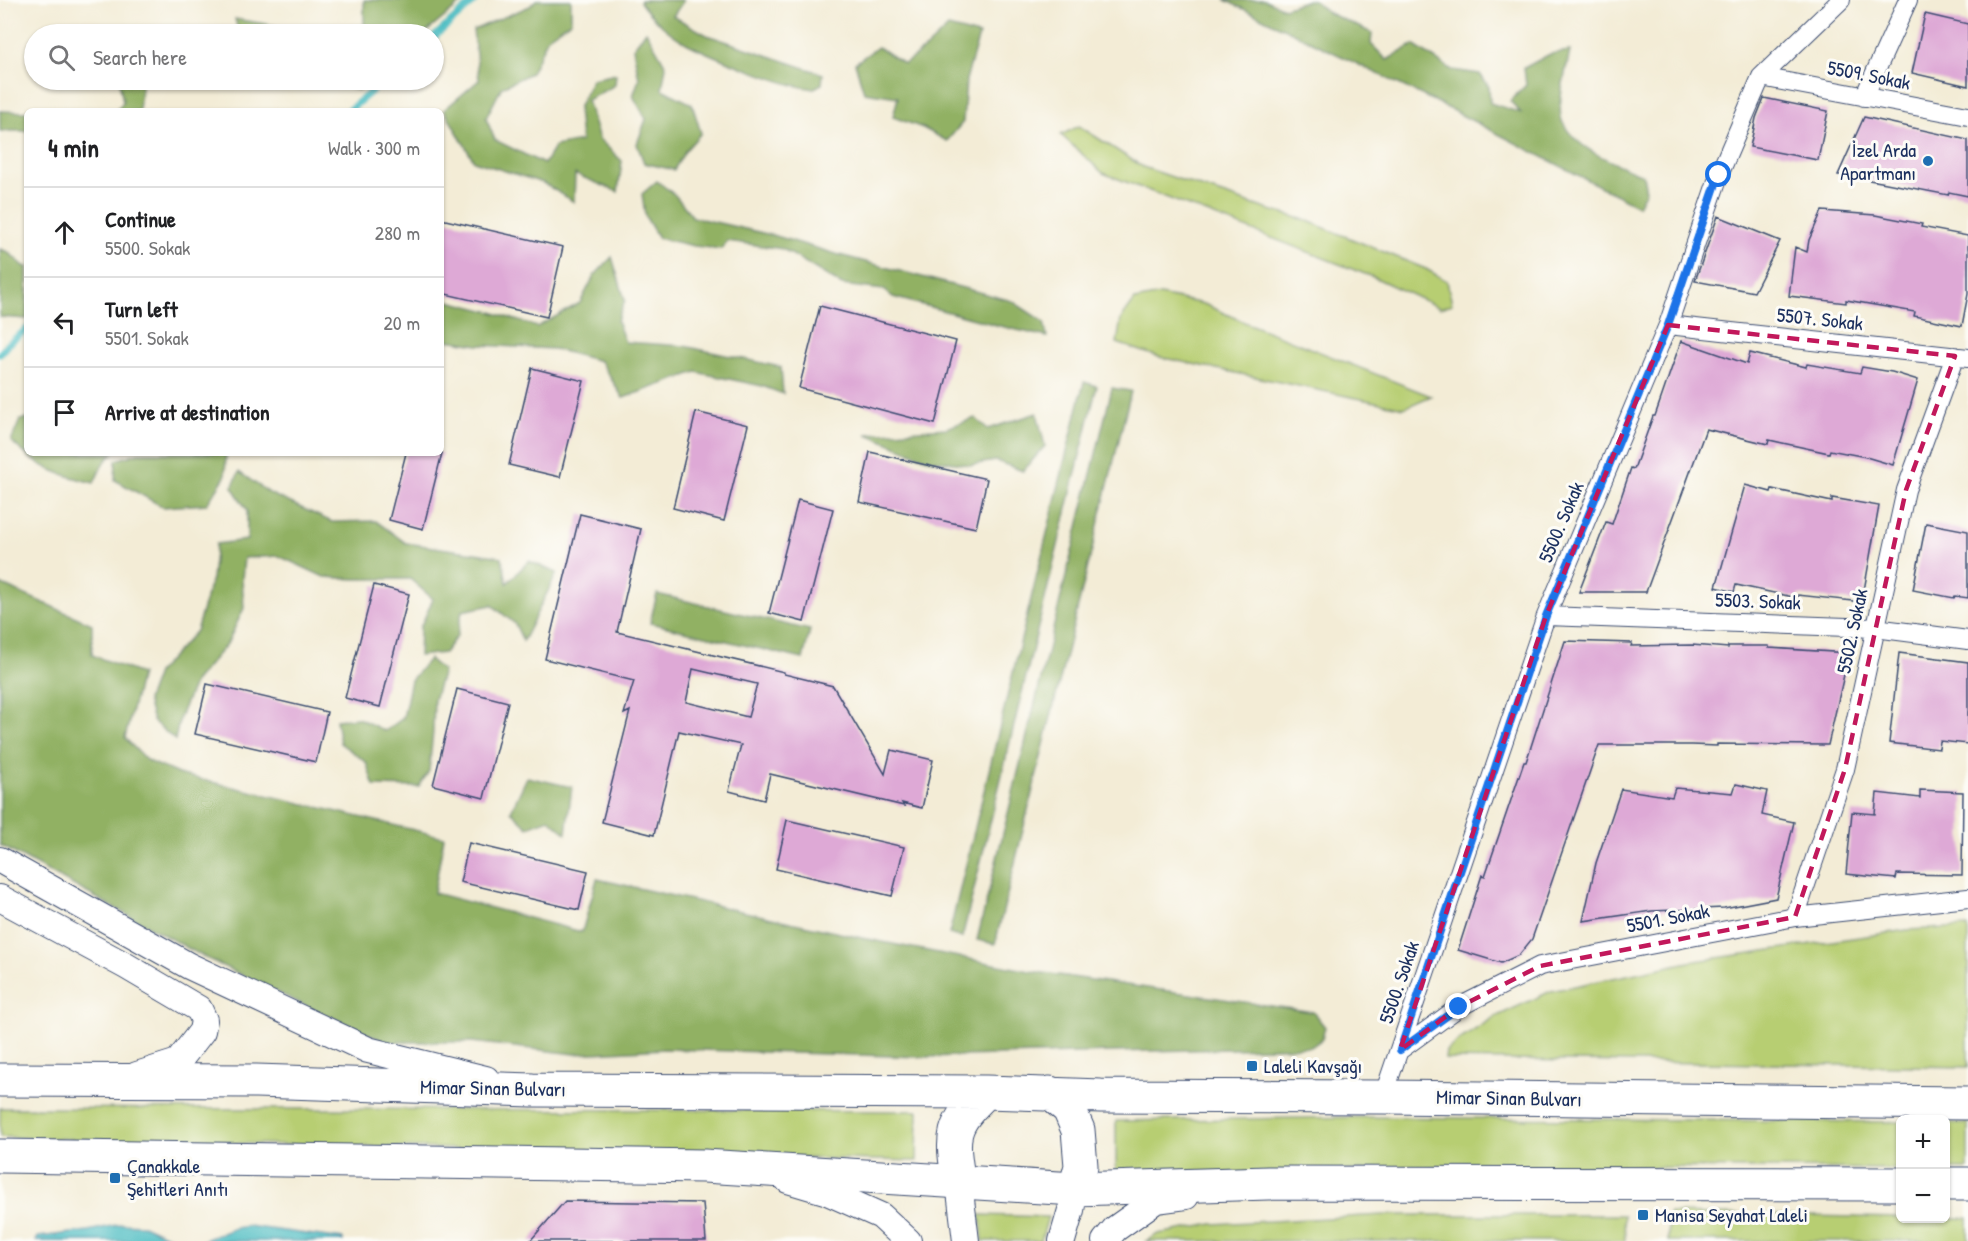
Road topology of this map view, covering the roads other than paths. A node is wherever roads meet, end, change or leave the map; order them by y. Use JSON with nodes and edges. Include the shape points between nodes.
{"nodes":[{"id":1,"x":1841,"y":0,"type":"edge"},
{"id":2,"x":1908,"y":0,"type":"edge"},
{"id":3,"x":1761,"y":77,"type":"junction"},
{"id":4,"x":1864,"y":97,"type":"junction"},
{"id":5,"x":1968,"y":116,"type":"edge"},
{"id":6,"x":1668,"y":325,"type":"junction"},
{"id":7,"x":1961,"y":357,"type":"edge"},
{"id":8,"x":1546,"y":616,"type":"junction"},
{"id":9,"x":1875,"y":628,"type":"junction"},
{"id":10,"x":1968,"y":639,"type":"edge"},
{"id":11,"x":0,"y":860,"type":"edge"},
{"id":12,"x":0,"y":898,"type":"edge"},
{"id":13,"x":1968,"y":898,"type":"edge"},
{"id":14,"x":1795,"y":917,"type":"junction"},
{"id":15,"x":1400,"y":1050,"type":"junction"},
{"id":16,"x":0,"y":1080,"type":"edge"},
{"id":17,"x":114,"y":1082,"type":"junction"},
{"id":18,"x":533,"y":1090,"type":"junction"},
{"id":19,"x":986,"y":1092,"type":"junction"},
{"id":20,"x":1050,"y":1093,"type":"junction"},
{"id":21,"x":1383,"y":1096,"type":"junction"},
{"id":22,"x":1968,"y":1103,"type":"edge"},
{"id":23,"x":0,"y":1156,"type":"edge"},
{"id":24,"x":751,"y":1169,"type":"junction"},
{"id":25,"x":959,"y":1183,"type":"junction"},
{"id":26,"x":1268,"y":1183,"type":"junction"},
{"id":27,"x":1896,"y":1184,"type":"edge"},
{"id":28,"x":1950,"y":1184,"type":"edge"},
{"id":29,"x":1968,"y":1184,"type":"edge"},
{"id":30,"x":1075,"y":1189,"type":"junction"},
{"id":31,"x":908,"y":1241,"type":"edge"},
{"id":32,"x":966,"y":1241,"type":"edge"},
{"id":33,"x":1062,"y":1241,"type":"edge"},
{"id":34,"x":1105,"y":1241,"type":"edge"}],
"edges":[{"from":1,"to":3,"type":"street","name":"5500. Sokak"},
{"from":2,"to":4,"type":"street"},
{"from":3,"to":4,"type":"street","name":"5509. Sokak"},
{"from":3,"to":6,"type":"street","name":"5500. Sokak","via":[[1719,175]]},
{"from":4,"to":5,"type":"street","name":"5509. Sokak"},
{"from":6,"to":7,"type":"street","name":"5507. Sokak"},
{"from":6,"to":8,"type":"street","name":"5500. Sokak"},
{"from":7,"to":9,"type":"street","name":"5502. Sokak","via":[[1906,490]]},
{"from":8,"to":9,"type":"street","name":"5503. Sokak"},
{"from":8,"to":15,"type":"street","name":"5500. Sokak"},
{"from":9,"to":10,"type":"street","name":"5503. Sokak"},
{"from":9,"to":14,"type":"street","name":"5502. Sokak","via":[[1845,769]]},
{"from":11,"to":18,"type":"street","via":[[189,966],[368,1050]]},
{"from":12,"to":17,"type":"street","via":[[199,1009],[204,1020],[201,1031],[178,1062]]},
{"from":13,"to":14,"type":"street","name":"5501. Sokak"},
{"from":14,"to":15,"type":"street","name":"5501. Sokak","via":[[1540,966],[1459,1007]]},
{"from":15,"to":21,"type":"street","name":"5500. Sokak"},
{"from":16,"to":17,"type":"highway","name":"Mimar Sinan Bulvarı"},
{"from":17,"to":18,"type":"highway","name":"Mimar Sinan Bulvarı","via":[[256,1081]]},
{"from":18,"to":19,"type":"highway","name":"Mimar Sinan Bulvarı"},
{"from":19,"to":20,"type":"highway"},
{"from":19,"to":25,"type":"highway","via":[[965,1111],[955,1130]]},
{"from":20,"to":21,"type":"highway","name":"Mimar Sinan Bulvarı"},
{"from":20,"to":30,"type":"highway","via":[[1069,1109],[1078,1130],[1081,1166]]},
{"from":21,"to":22,"type":"highway","name":"Mimar Sinan Bulvarı"},
{"from":23,"to":24,"type":"highway"},
{"from":24,"to":25,"type":"highway"},
{"from":24,"to":31,"type":"street","via":[[825,1191],[881,1216]]},
{"from":25,"to":30,"type":"highway"},
{"from":25,"to":32,"type":"street"},
{"from":26,"to":27,"type":"highway"},
{"from":26,"to":30,"type":"highway"},
{"from":26,"to":34,"type":"street","via":[[1156,1200],[1115,1228]]},
{"from":28,"to":29,"type":"highway"},
{"from":30,"to":33,"type":"street"}]}
